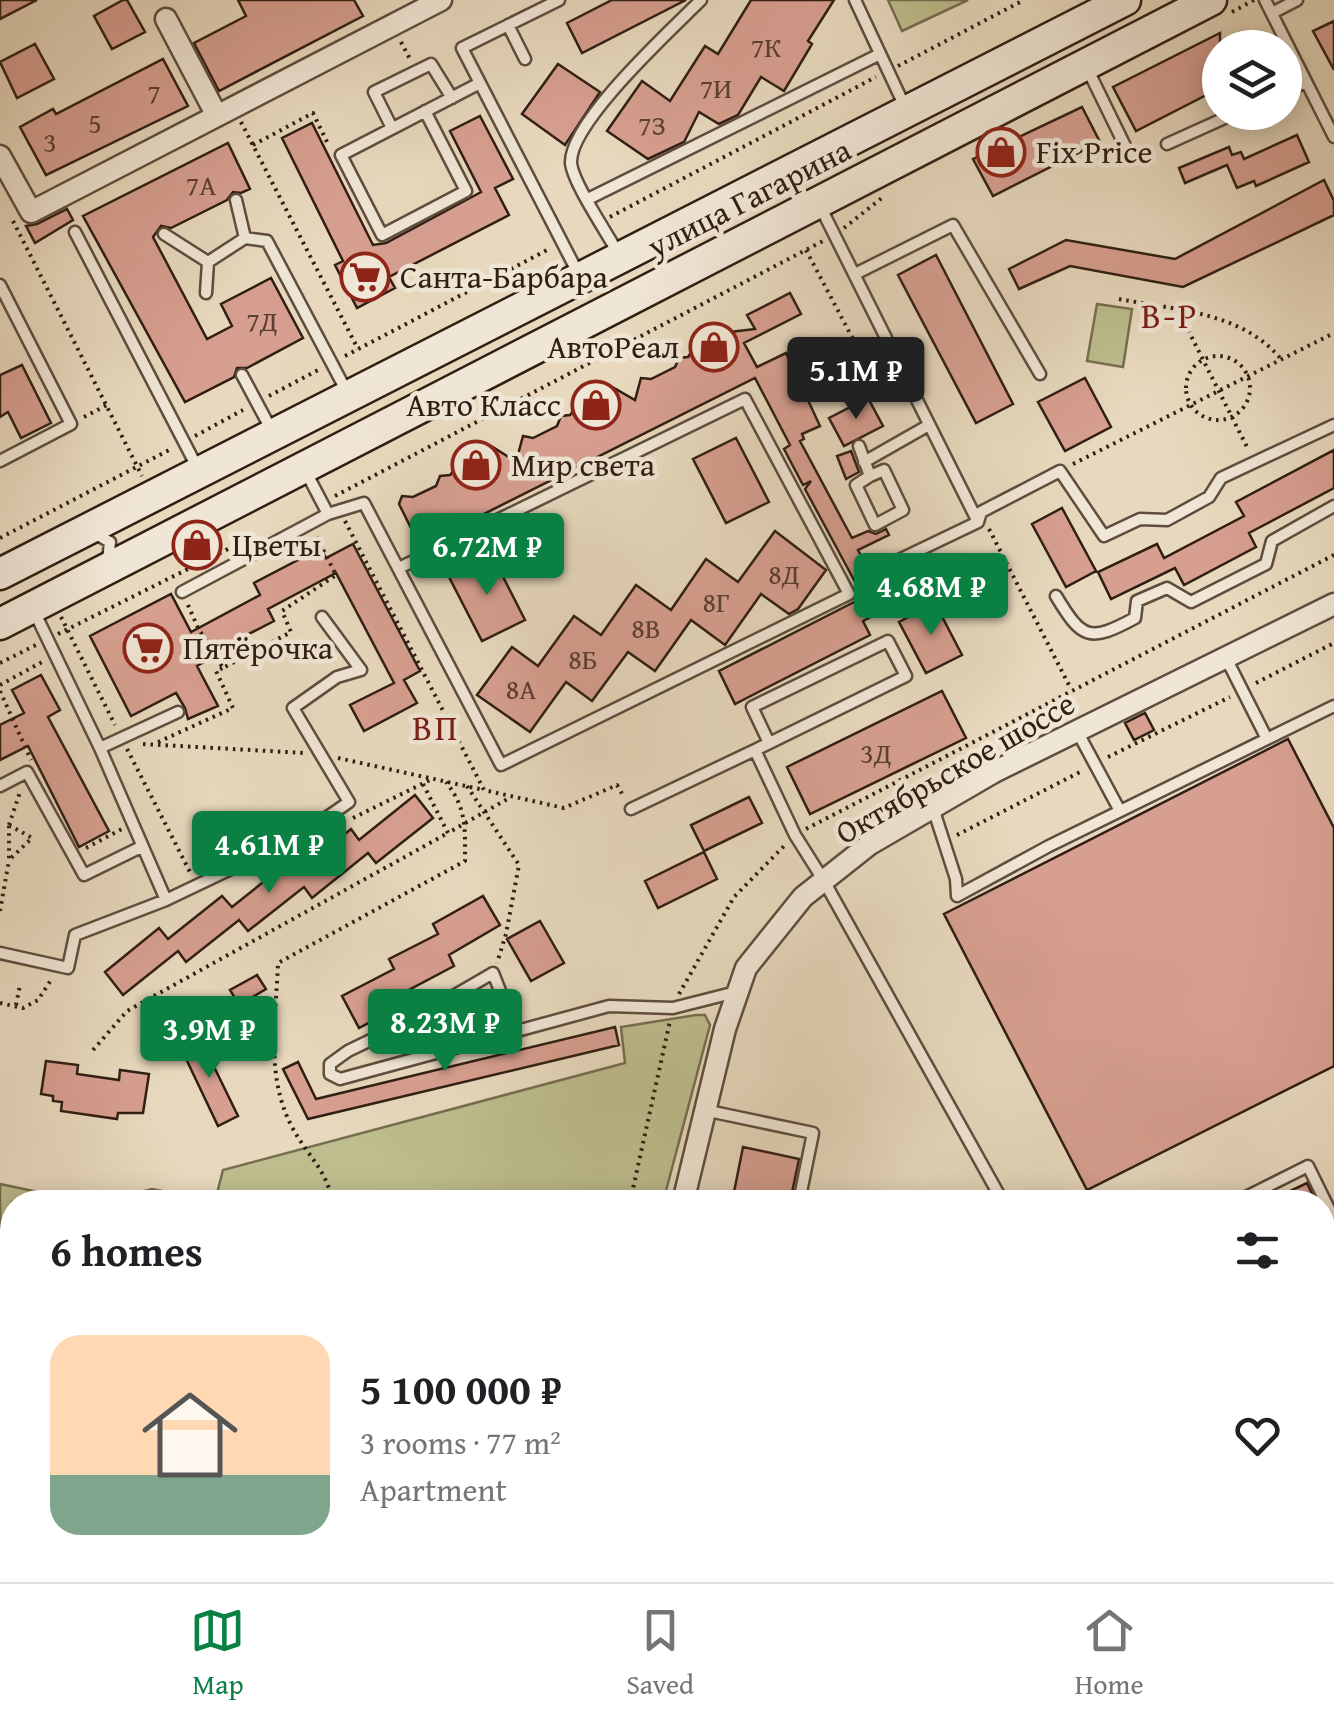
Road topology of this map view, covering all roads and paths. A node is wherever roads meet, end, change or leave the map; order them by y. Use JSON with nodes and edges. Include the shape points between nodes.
{"nodes":[{"id":1,"x":440,"y":0,"type":"edge"},
{"id":2,"x":559,"y":0,"type":"edge"},
{"id":3,"x":701,"y":0,"type":"edge"},
{"id":4,"x":855,"y":0,"type":"edge"},
{"id":5,"x":1024,"y":0,"type":"edge"},
{"id":6,"x":1125,"y":0,"type":"edge"},
{"id":7,"x":1254,"y":0,"type":"edge"},
{"id":8,"x":1266,"y":0,"type":"edge"},
{"id":9,"x":1298,"y":0,"type":"edge"},
{"id":10,"x":1215,"y":9,"type":"edge"},
{"id":11,"x":1272,"y":13,"type":"junction"},
{"id":12,"x":166,"y":19,"type":"dead end"},
{"id":13,"x":392,"y":25,"type":"junction"},
{"id":14,"x":508,"y":26,"type":"junction"},
{"id":15,"x":880,"y":54,"type":"junction"},
{"id":16,"x":525,"y":59,"type":"dead end"},
{"id":17,"x":1086,"y":64,"type":"junction"},
{"id":18,"x":888,"y":71,"type":"junction"},
{"id":19,"x":416,"y":72,"type":"junction"},
{"id":20,"x":1306,"y":82,"type":"junction"},
{"id":21,"x":480,"y":84,"type":"junction"},
{"id":22,"x":1302,"y":84,"type":"edge"},
{"id":23,"x":452,"y":98,"type":"junction"},
{"id":24,"x":225,"y":111,"type":"junction"},
{"id":25,"x":425,"y":111,"type":"junction"},
{"id":26,"x":908,"y":112,"type":"junction"},
{"id":27,"x":392,"y":128,"type":"junction"},
{"id":28,"x":1202,"y":128,"type":"edge"},
{"id":29,"x":1334,"y":137,"type":"edge"},
{"id":30,"x":253,"y":144,"type":"junction"},
{"id":31,"x":1166,"y":144,"type":"dead end"},
{"id":32,"x":1128,"y":152,"type":"dead end"},
{"id":33,"x":0,"y":156,"type":"edge"},
{"id":34,"x":337,"y":161,"type":"dead end"},
{"id":35,"x":884,"y":196,"type":"dead end"},
{"id":36,"x":588,"y":198,"type":"junction"},
{"id":37,"x":236,"y":200,"type":"dead end"},
{"id":38,"x":818,"y":202,"type":"junction"},
{"id":39,"x":9,"y":212,"type":"dead end"},
{"id":40,"x":600,"y":222,"type":"junction"},
{"id":41,"x":76,"y":232,"type":"dead end"},
{"id":42,"x":164,"y":234,"type":"dead end"},
{"id":43,"x":836,"y":235,"type":"junction"},
{"id":44,"x":245,"y":238,"type":"junction"},
{"id":45,"x":562,"y":242,"type":"junction"},
{"id":46,"x":806,"y":250,"type":"junction"},
{"id":47,"x":208,"y":262,"type":"junction"},
{"id":48,"x":644,"y":263,"type":"junction"},
{"id":49,"x":855,"y":274,"type":"junction"},
{"id":50,"x":581,"y":278,"type":"junction"},
{"id":51,"x":0,"y":285,"type":"edge"},
{"id":52,"x":206,"y":294,"type":"dead end"},
{"id":53,"x":1119,"y":299,"type":"dead end"},
{"id":54,"x":1178,"y":310,"type":"junction"},
{"id":55,"x":1334,"y":332,"type":"edge"},
{"id":56,"x":358,"y":349,"type":"junction"},
{"id":57,"x":1202,"y":359,"type":"junction"},
{"id":58,"x":864,"y":360,"type":"dead end"},
{"id":59,"x":1281,"y":360,"type":"junction"},
{"id":60,"x":332,"y":362,"type":"junction"},
{"id":61,"x":1040,"y":374,"type":"dead end"},
{"id":62,"x":242,"y":375,"type":"dead end"},
{"id":63,"x":1248,"y":376,"type":"junction"},
{"id":64,"x":1219,"y":391,"type":"junction"},
{"id":65,"x":350,"y":396,"type":"junction"},
{"id":66,"x":257,"y":403,"type":"junction"},
{"id":67,"x":1190,"y":405,"type":"junction"},
{"id":68,"x":106,"y":406,"type":"junction"},
{"id":69,"x":1232,"y":416,"type":"junction"},
{"id":70,"x":71,"y":424,"type":"junction"},
{"id":71,"x":929,"y":424,"type":"junction"},
{"id":72,"x":1334,"y":425,"type":"edge"},
{"id":73,"x":274,"y":434,"type":"junction"},
{"id":74,"x":184,"y":442,"type":"junction"},
{"id":75,"x":859,"y":446,"type":"dead end"},
{"id":76,"x":0,"y":461,"type":"edge"},
{"id":77,"x":864,"y":462,"type":"junction"},
{"id":78,"x":1254,"y":462,"type":"junction"},
{"id":79,"x":303,"y":466,"type":"junction"},
{"id":80,"x":138,"y":468,"type":"junction"},
{"id":81,"x":1060,"y":471,"type":"junction"},
{"id":82,"x":200,"y":472,"type":"junction"},
{"id":83,"x":870,"y":476,"type":"junction"},
{"id":84,"x":1334,"y":506,"type":"edge"},
{"id":85,"x":325,"y":508,"type":"junction"},
{"id":86,"x":979,"y":517,"type":"junction"},
{"id":87,"x":312,"y":522,"type":"junction"},
{"id":88,"x":86,"y":530,"type":"junction"},
{"id":89,"x":256,"y":535,"type":"dead end"},
{"id":90,"x":0,"y":538,"type":"edge"},
{"id":91,"x":1334,"y":555,"type":"edge"},
{"id":92,"x":106,"y":567,"type":"junction"},
{"id":93,"x":400,"y":568,"type":"junction"},
{"id":94,"x":880,"y":569,"type":"dead end"},
{"id":95,"x":0,"y":574,"type":"edge"},
{"id":96,"x":182,"y":592,"type":"joint"},
{"id":97,"x":1056,"y":596,"type":"dead end"},
{"id":98,"x":1334,"y":604,"type":"edge"},
{"id":99,"x":32,"y":608,"type":"junction"},
{"id":100,"x":322,"y":617,"type":"dead end"},
{"id":101,"x":0,"y":624,"type":"edge"},
{"id":102,"x":68,"y":629,"type":"junction"},
{"id":103,"x":46,"y":639,"type":"junction"},
{"id":104,"x":1334,"y":643,"type":"edge"},
{"id":105,"x":1226,"y":658,"type":"junction"},
{"id":106,"x":0,"y":663,"type":"edge"},
{"id":107,"x":223,"y":668,"type":"junction"},
{"id":108,"x":50,"y":676,"type":"dead end"},
{"id":109,"x":0,"y":688,"type":"edge"},
{"id":110,"x":1071,"y":689,"type":"junction"},
{"id":111,"x":1242,"y":690,"type":"junction"},
{"id":112,"x":1334,"y":706,"type":"edge"},
{"id":113,"x":178,"y":712,"type":"dead end"},
{"id":114,"x":1077,"y":731,"type":"junction"},
{"id":115,"x":122,"y":738,"type":"junction"},
{"id":116,"x":1267,"y":738,"type":"junction"},
{"id":117,"x":769,"y":742,"type":"junction"},
{"id":118,"x":154,"y":744,"type":"junction"},
{"id":119,"x":100,"y":748,"type":"junction"},
{"id":120,"x":754,"y":750,"type":"junction"},
{"id":121,"x":321,"y":754,"type":"junction"},
{"id":122,"x":1095,"y":764,"type":"junction"},
{"id":123,"x":27,"y":772,"type":"junction"},
{"id":124,"x":446,"y":782,"type":"junction"},
{"id":125,"x":423,"y":784,"type":"dead end"},
{"id":126,"x":0,"y":786,"type":"edge"},
{"id":127,"x":466,"y":786,"type":"junction"},
{"id":128,"x":484,"y":790,"type":"dead end"},
{"id":129,"x":512,"y":796,"type":"dead end"},
{"id":130,"x":933,"y":808,"type":"junction"},
{"id":131,"x":630,"y":810,"type":"dead end"},
{"id":132,"x":1120,"y":811,"type":"junction"},
{"id":133,"x":482,"y":813,"type":"junction"},
{"id":134,"x":465,"y":823,"type":"junction"},
{"id":135,"x":130,"y":824,"type":"junction"},
{"id":136,"x":9,"y":825,"type":"junction"},
{"id":137,"x":448,"y":833,"type":"junction"},
{"id":138,"x":794,"y":835,"type":"junction"},
{"id":139,"x":944,"y":841,"type":"junction"},
{"id":140,"x":141,"y":847,"type":"junction"},
{"id":141,"x":73,"y":855,"type":"junction"},
{"id":142,"x":8,"y":860,"type":"junction"},
{"id":143,"x":824,"y":881,"type":"junction"},
{"id":144,"x":197,"y":885,"type":"junction"},
{"id":145,"x":166,"y":900,"type":"junction"},
{"id":146,"x":0,"y":911,"type":"edge"},
{"id":147,"x":0,"y":953,"type":"edge"},
{"id":148,"x":56,"y":965,"type":"junction"},
{"id":149,"x":493,"y":974,"type":"junction"},
{"id":150,"x":20,"y":985,"type":"dead end"},
{"id":151,"x":738,"y":992,"type":"junction"},
{"id":152,"x":0,"y":1004,"type":"edge"},
{"id":153,"x":16,"y":1007,"type":"junction"},
{"id":154,"x":516,"y":1031,"type":"junction"},
{"id":155,"x":93,"y":1050,"type":"dead end"},
{"id":156,"x":704,"y":1110,"type":"junction"},
{"id":157,"x":330,"y":1190,"type":"edge"},
{"id":158,"x":686,"y":1190,"type":"edge"},
{"id":159,"x":801,"y":1190,"type":"edge"},
{"id":160,"x":996,"y":1190,"type":"edge"},
{"id":161,"x":1260,"y":1190,"type":"edge"},
{"id":162,"x":1320,"y":1190,"type":"edge"}],
"edges":[{"from":1,"to":13,"type":"street"},
{"from":2,"to":14,"type":"lane"},
{"from":3,"to":36,"type":"lane","via":[[576,140],[573,174]]},
{"from":4,"to":15,"type":"lane"},
{"from":5,"to":18,"type":"path"},
{"from":6,"to":26,"type":"street","name":"улица Гагарина"},
{"from":7,"to":10,"type":"path"},
{"from":8,"to":11,"type":"lane"},
{"from":9,"to":11,"type":"lane"},
{"from":10,"to":17,"type":"street","name":"улица Гагарина"},
{"from":11,"to":20,"type":"lane"},
{"from":12,"to":24,"type":"street"},
{"from":13,"to":19,"type":"path"},
{"from":13,"to":24,"type":"street"},
{"from":14,"to":16,"type":"lane"},
{"from":14,"to":21,"type":"lane","via":[[462,48]]},
{"from":15,"to":18,"type":"lane"},
{"from":15,"to":36,"type":"lane"},
{"from":17,"to":32,"type":"lane"},
{"from":17,"to":38,"type":"street","name":"улица Гагарина"},
{"from":18,"to":26,"type":"lane"},
{"from":18,"to":40,"type":"path"},
{"from":19,"to":23,"type":"lane","via":[[431,64]]},
{"from":19,"to":27,"type":"lane","via":[[374,92]]},
{"from":20,"to":22,"type":"lane"},
{"from":20,"to":29,"type":"lane"},
{"from":21,"to":23,"type":"lane"},
{"from":21,"to":45,"type":"lane"},
{"from":23,"to":25,"type":"lane"},
{"from":24,"to":30,"type":"path"},
{"from":24,"to":33,"type":"street","via":[[31,212]]},
{"from":25,"to":27,"type":"lane"},
{"from":25,"to":27,"type":"lane","via":[[466,192],[382,236],[341,154]]},
{"from":26,"to":48,"type":"street","name":"улица Гагарина"},
{"from":28,"to":31,"type":"lane"},
{"from":30,"to":34,"type":"path","via":[[313,113]]},
{"from":30,"to":56,"type":"path"},
{"from":35,"to":43,"type":"path"},
{"from":36,"to":40,"type":"lane"},
{"from":37,"to":44,"type":"lane"},
{"from":38,"to":43,"type":"lane"},
{"from":38,"to":48,"type":"street","name":"улица Гагарина"},
{"from":39,"to":68,"type":"path"},
{"from":40,"to":48,"type":"lane"},
{"from":41,"to":74,"type":"lane"},
{"from":42,"to":47,"type":"lane"},
{"from":43,"to":46,"type":"path"},
{"from":43,"to":49,"type":"lane"},
{"from":44,"to":47,"type":"lane"},
{"from":44,"to":60,"type":"lane","via":[[267,241]]},
{"from":45,"to":50,"type":"lane"},
{"from":45,"to":56,"type":"path"},
{"from":46,"to":58,"type":"path"},
{"from":46,"to":85,"type":"path"},
{"from":47,"to":52,"type":"lane"},
{"from":48,"to":50,"type":"street","name":"улица Гагарина"},
{"from":48,"to":79,"type":"street","name":"улица Гагарина"},
{"from":49,"to":61,"type":"lane","via":[[954,225]]},
{"from":49,"to":71,"type":"lane"},
{"from":50,"to":65,"type":"street","name":"улица Гагарина"},
{"from":51,"to":70,"type":"lane"},
{"from":53,"to":54,"type":"path"},
{"from":54,"to":57,"type":"path"},
{"from":54,"to":59,"type":"path","via":[[1250,330]]},
{"from":55,"to":59,"type":"path"},
{"from":56,"to":60,"type":"path"},
{"from":57,"to":63,"type":"path","via":[[1235,362]]},
{"from":57,"to":64,"type":"path"},
{"from":57,"to":67,"type":"path","via":[[1186,383]]},
{"from":59,"to":63,"type":"path"},
{"from":60,"to":65,"type":"lane"},
{"from":60,"to":66,"type":"path"},
{"from":62,"to":66,"type":"lane"},
{"from":63,"to":64,"type":"path"},
{"from":63,"to":69,"type":"path","via":[[1249,396]]},
{"from":64,"to":67,"type":"path"},
{"from":64,"to":69,"type":"path"},
{"from":65,"to":73,"type":"street","name":"улица Гагарина"},
{"from":66,"to":73,"type":"lane"},
{"from":66,"to":74,"type":"path"},
{"from":67,"to":69,"type":"path","via":[[1207,419]]},
{"from":67,"to":81,"type":"path"},
{"from":68,"to":70,"type":"path"},
{"from":68,"to":80,"type":"path"},
{"from":69,"to":78,"type":"path"},
{"from":70,"to":76,"type":"lane"},
{"from":71,"to":77,"type":"lane"},
{"from":71,"to":86,"type":"lane"},
{"from":72,"to":78,"type":"lane"},
{"from":73,"to":82,"type":"street","name":"улица Гагарина"},
{"from":74,"to":80,"type":"path"},
{"from":74,"to":82,"type":"lane"},
{"from":75,"to":77,"type":"lane"},
{"from":77,"to":83,"type":"lane"},
{"from":78,"to":81,"type":"lane","via":[[1168,520],[1140,519],[1104,536]]},
{"from":79,"to":85,"type":"lane"},
{"from":79,"to":92,"type":"street","name":"улица Гагарина"},
{"from":80,"to":90,"type":"path"},
{"from":81,"to":86,"type":"lane"},
{"from":82,"to":88,"type":"street","name":"улица Гагарина"},
{"from":83,"to":83,"type":"lane","via":[[856,484],[876,525],[903,510],[884,470]]},
{"from":84,"to":97,"type":"lane","via":[[1272,541],[1266,564],[1191,602],[1167,588],[1138,601],[1135,618],[1112,630],[1090,634],[1074,626]]},
{"from":85,"to":87,"type":"lane"},
{"from":85,"to":93,"type":"lane","via":[[364,503]]},
{"from":86,"to":94,"type":"lane"},
{"from":86,"to":110,"type":"path"},
{"from":87,"to":96,"type":"lane"},
{"from":87,"to":107,"type":"path","via":[[336,575],[282,611],[291,632]]},
{"from":88,"to":92,"type":"lane","via":[[110,542]]},
{"from":88,"to":95,"type":"street","name":"улица Гагарина"},
{"from":89,"to":102,"type":"path"},
{"from":91,"to":110,"type":"path"},
{"from":92,"to":99,"type":"street","name":"улица Гагарина"},
{"from":93,"to":93,"type":"lane","via":[[500,765],[850,594],[745,399]]},
{"from":96,"to":107,"type":"path"},
{"from":98,"to":105,"type":"street","name":"Октябрьское шоссе"},
{"from":99,"to":101,"type":"street","name":"улица Гагарина"},
{"from":99,"to":103,"type":"lane"},
{"from":100,"to":121,"type":"lane","via":[[361,670],[337,677],[293,708]]},
{"from":102,"to":103,"type":"path"},
{"from":102,"to":115,"type":"path"},
{"from":103,"to":106,"type":"path"},
{"from":103,"to":119,"type":"lane"},
{"from":104,"to":111,"type":"path"},
{"from":105,"to":111,"type":"lane"},
{"from":105,"to":114,"type":"street","name":"Октябрьское шоссе"},
{"from":107,"to":118,"type":"path","via":[[216,672],[233,708]]},
{"from":108,"to":109,"type":"path","via":[[43,662]]},
{"from":109,"to":123,"type":"path","via":[[30,754]]},
{"from":110,"to":138,"type":"path"},
{"from":111,"to":116,"type":"lane"},
{"from":111,"to":122,"type":"path"},
{"from":112,"to":116,"type":"lane"},
{"from":113,"to":115,"type":"lane"},
{"from":114,"to":122,"type":"lane"},
{"from":114,"to":130,"type":"street","name":"Октябрьское шоссе"},
{"from":115,"to":119,"type":"lane"},
{"from":116,"to":132,"type":"lane"},
{"from":117,"to":117,"type":"lane","via":[[752,708],[888,640],[906,676]]},
{"from":117,"to":120,"type":"lane"},
{"from":118,"to":121,"type":"path"},
{"from":118,"to":144,"type":"path","via":[[124,742]]},
{"from":119,"to":135,"type":"lane"},
{"from":120,"to":131,"type":"lane"},
{"from":120,"to":138,"type":"lane"},
{"from":121,"to":124,"type":"path"},
{"from":121,"to":144,"type":"lane","via":[[350,802],[300,836]]},
{"from":122,"to":132,"type":"lane"},
{"from":122,"to":139,"type":"path"},
{"from":123,"to":126,"type":"lane"},
{"from":123,"to":136,"type":"path"},
{"from":123,"to":141,"type":"lane"},
{"from":124,"to":127,"type":"path"},
{"from":124,"to":134,"type":"path","via":[[460,800]]},
{"from":125,"to":137,"type":"path"},
{"from":127,"to":128,"type":"path"},
{"from":127,"to":133,"type":"path"},
{"from":129,"to":133,"type":"path"},
{"from":130,"to":139,"type":"lane"},
{"from":130,"to":143,"type":"street","name":"Октябрьское шоссе","via":[[870,844]]},
{"from":132,"to":139,"type":"lane","via":[[957,896]]},
{"from":133,"to":134,"type":"path"},
{"from":133,"to":149,"type":"path","via":[[519,865]]},
{"from":134,"to":137,"type":"path"},
{"from":134,"to":157,"type":"path","via":[[465,862],[278,963],[274,1077],[292,1126]]},
{"from":135,"to":140,"type":"lane"},
{"from":135,"to":141,"type":"path"},
{"from":136,"to":142,"type":"path"},
{"from":136,"to":142,"type":"path","via":[[32,838]]},
{"from":137,"to":155,"type":"path","via":[[127,1011]]},
{"from":138,"to":143,"type":"lane"},
{"from":140,"to":141,"type":"lane","via":[[84,875]]},
{"from":140,"to":145,"type":"lane"},
{"from":142,"to":146,"type":"path"},
{"from":143,"to":151,"type":"street","name":"Октябрьское шоссе","via":[[746,968]]},
{"from":143,"to":160,"type":"lane"},
{"from":144,"to":145,"type":"lane"},
{"from":145,"to":148,"type":"lane","via":[[74,935],[68,968]]},
{"from":147,"to":148,"type":"lane"},
{"from":148,"to":153,"type":"path","via":[[38,1000]]},
{"from":149,"to":154,"type":"lane"},
{"from":149,"to":154,"type":"lane","via":[[348,1051],[330,1064],[330,1074],[340,1079]]},
{"from":150,"to":153,"type":"path"},
{"from":151,"to":154,"type":"lane","via":[[674,1008],[609,1006]]},
{"from":151,"to":156,"type":"street","name":"Октябрьское шоссе"},
{"from":152,"to":153,"type":"path"},
{"from":156,"to":158,"type":"street","name":"Октябрьское шоссе"},
{"from":156,"to":159,"type":"lane","via":[[812,1132]]},
{"from":161,"to":162,"type":"lane","via":[[1308,1166]]}]}
